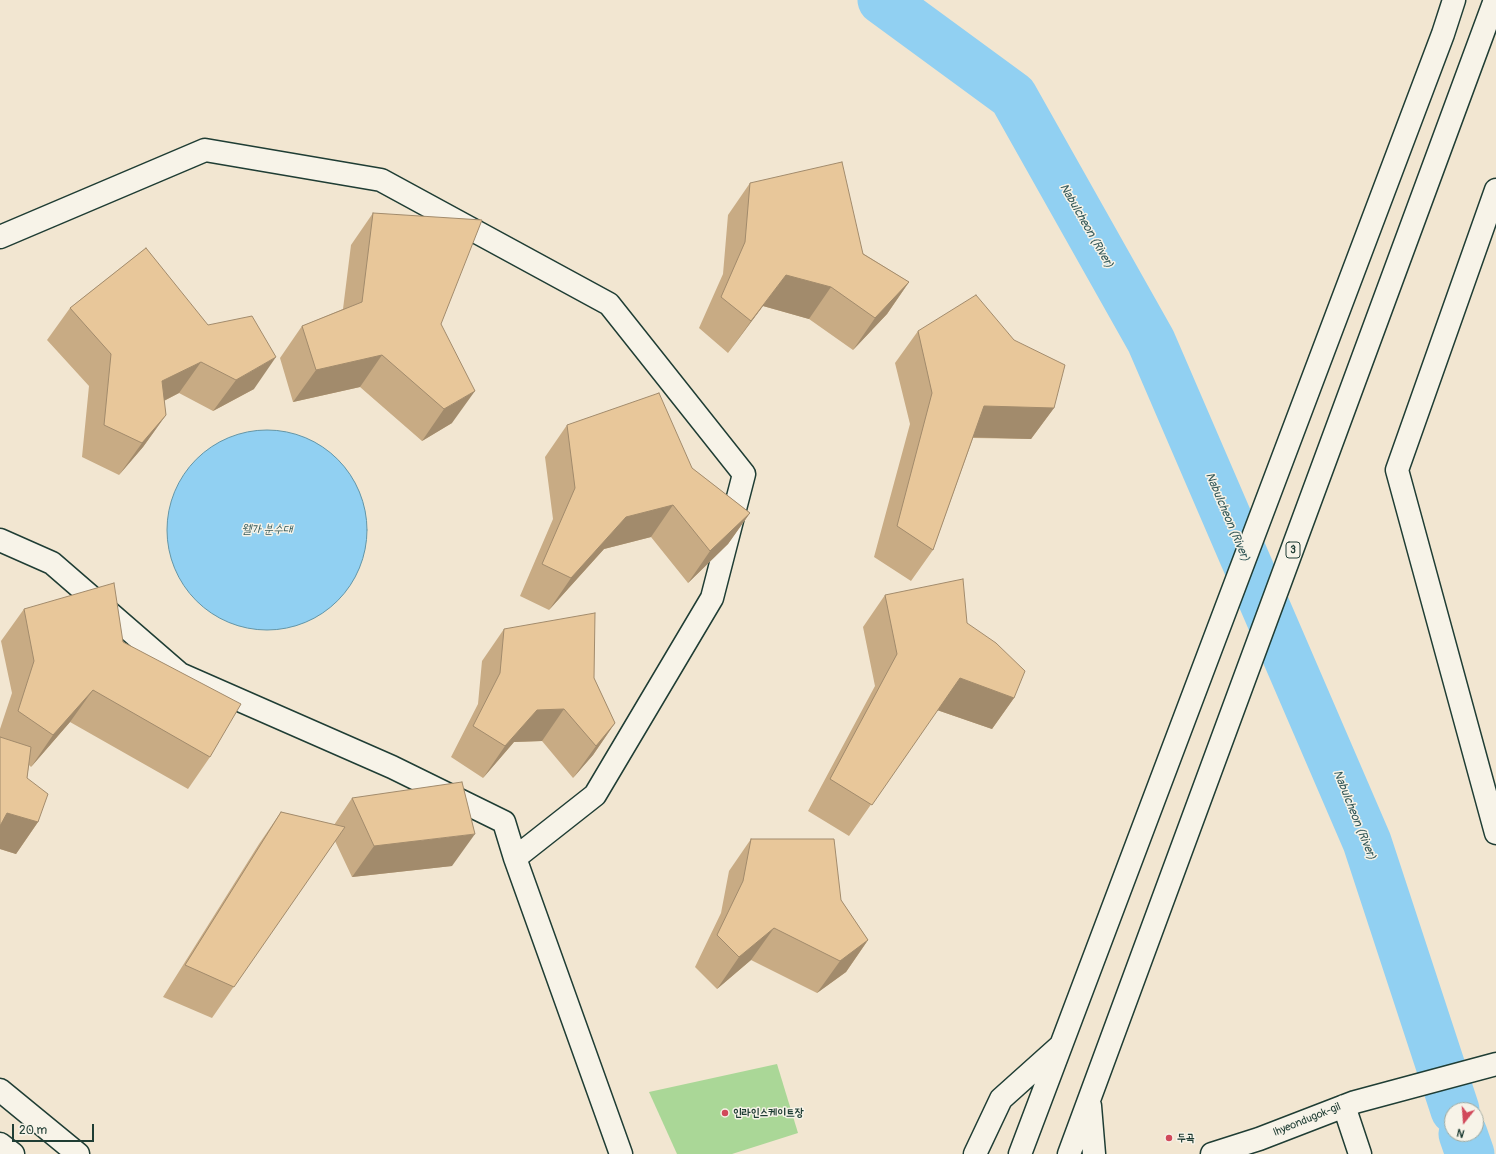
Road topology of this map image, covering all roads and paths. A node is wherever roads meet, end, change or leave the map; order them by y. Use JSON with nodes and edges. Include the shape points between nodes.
{"nodes":[{"id":1,"x":1454,"y":0,"type":"edge"},
{"id":2,"x":1495,"y":0,"type":"edge"},
{"id":3,"x":1496,"y":190,"type":"edge"},
{"id":4,"x":0,"y":237,"type":"edge"},
{"id":5,"x":0,"y":540,"type":"edge"},
{"id":6,"x":1496,"y":833,"type":"edge"},
{"id":7,"x":515,"y":858,"type":"junction"},
{"id":8,"x":1061,"y":1045,"type":"junction"},
{"id":9,"x":1496,"y":1064,"type":"edge"},
{"id":10,"x":0,"y":1090,"type":"edge"},
{"id":11,"x":1089,"y":1100,"type":"junction"},
{"id":12,"x":1350,"y":1104,"type":"junction"},
{"id":13,"x":1028,"y":1132,"type":"junction"},
{"id":14,"x":0,"y":1144,"type":"edge"},
{"id":15,"x":1259,"y":1147,"type":"edge"},
{"id":16,"x":13,"y":1154,"type":"edge"},
{"id":17,"x":78,"y":1154,"type":"edge"},
{"id":18,"x":621,"y":1154,"type":"edge"},
{"id":19,"x":975,"y":1154,"type":"edge"},
{"id":20,"x":1007,"y":1154,"type":"edge"},
{"id":21,"x":1020,"y":1154,"type":"edge"},
{"id":22,"x":1069,"y":1154,"type":"edge"},
{"id":23,"x":1094,"y":1154,"type":"edge"},
{"id":24,"x":1212,"y":1154,"type":"edge"},
{"id":25,"x":1360,"y":1154,"type":"edge"}],
"edges":[{"from":1,"to":8,"type":"main road"},
{"from":2,"to":11,"type":"main road","number":"3"},
{"from":3,"to":6,"type":"main road","via":[[1397,470]]},
{"from":4,"to":7,"type":"main road","via":[[205,150],[381,180],[609,304],[744,474],[712,598],[603,782],[595,795]]},
{"from":5,"to":7,"type":"main road","via":[[52,563],[180,674],[392,767],[504,822]]},
{"from":7,"to":18,"type":"main road"},
{"from":8,"to":13,"type":"main road"},
{"from":8,"to":19,"type":"main road","via":[[1001,1099]]},
{"from":9,"to":12,"type":"main road","name":"Ihyeondugok-gil"},
{"from":10,"to":17,"type":"main road"},
{"from":11,"to":22,"type":"main road"},
{"from":11,"to":23,"type":"main road"},
{"from":12,"to":15,"type":"main road","name":"Ihyeondugok-gil"},
{"from":12,"to":25,"type":"main road"},
{"from":13,"to":20,"type":"main road"},
{"from":13,"to":21,"type":"main road"},
{"from":14,"to":16,"type":"main road"},
{"from":15,"to":24,"type":"main road","name":"Ihyeondugok-gil"}]}
